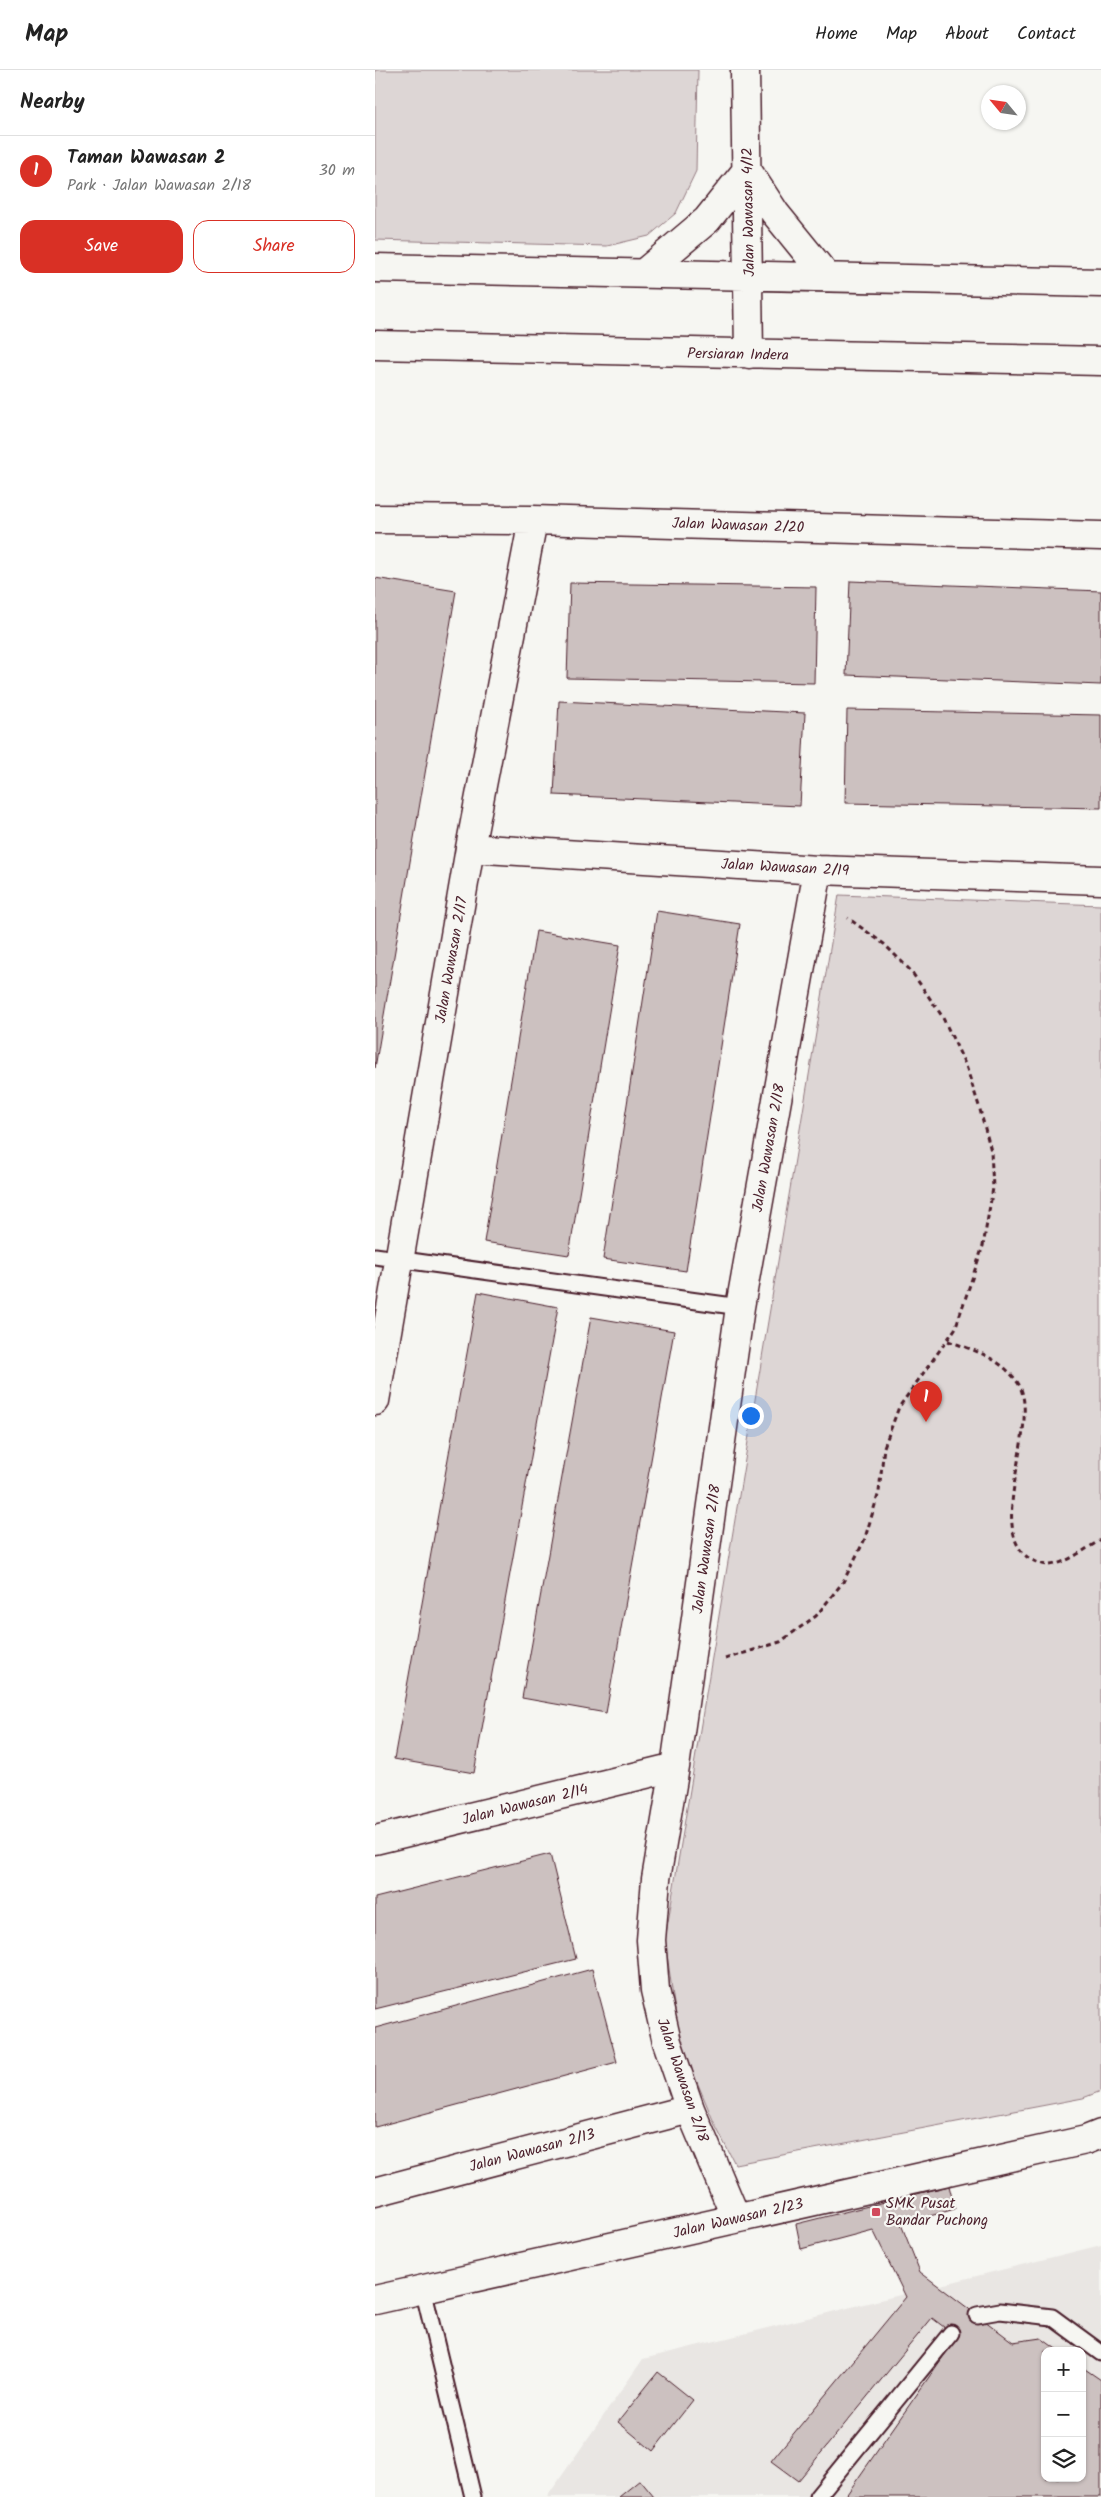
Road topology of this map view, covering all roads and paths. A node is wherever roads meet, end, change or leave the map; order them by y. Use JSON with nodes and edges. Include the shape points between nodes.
{"nodes":[{"id":1,"x":745,"y":70,"type":"edge"},
{"id":2,"x":747,"y":170,"type":"junction"},
{"id":3,"x":375,"y":268,"type":"edge"},
{"id":4,"x":644,"y":273,"type":"junction"},
{"id":5,"x":749,"y":275,"type":"junction"},
{"id":6,"x":827,"y":277,"type":"junction"},
{"id":7,"x":1101,"y":283,"type":"edge"},
{"id":8,"x":375,"y":345,"type":"edge"},
{"id":9,"x":749,"y":354,"type":"junction"},
{"id":10,"x":1101,"y":361,"type":"edge"},
{"id":11,"x":375,"y":519,"type":"edge"},
{"id":12,"x":533,"y":520,"type":"junction"},
{"id":13,"x":1101,"y":536,"type":"edge"},
{"id":14,"x":470,"y":848,"type":"junction"},
{"id":15,"x":818,"y":870,"type":"junction"},
{"id":16,"x":1101,"y":880,"type":"edge"},
{"id":17,"x":848,"y":918,"type":"dead end"},
{"id":18,"x":387,"y":1258,"type":"edge"},
{"id":19,"x":740,"y":1306,"type":"junction"},
{"id":20,"x":948,"y":1340,"type":"junction"},
{"id":21,"x":375,"y":1401,"type":"edge"},
{"id":22,"x":1101,"y":1540,"type":"edge"},
{"id":23,"x":724,"y":1659,"type":"dead end"},
{"id":24,"x":675,"y":1767,"type":"junction"},
{"id":25,"x":375,"y":1840,"type":"edge"},
{"id":26,"x":690,"y":2108,"type":"junction"},
{"id":27,"x":1101,"y":2134,"type":"edge"},
{"id":28,"x":375,"y":2192,"type":"edge"},
{"id":29,"x":736,"y":2218,"type":"junction"},
{"id":30,"x":423,"y":2289,"type":"junction"},
{"id":31,"x":375,"y":2300,"type":"edge"},
{"id":32,"x":977,"y":2315,"type":"dead end"},
{"id":33,"x":951,"y":2332,"type":"dead end"},
{"id":34,"x":1101,"y":2353,"type":"edge"},
{"id":35,"x":473,"y":2497,"type":"edge"},
{"id":36,"x":817,"y":2497,"type":"edge"}],
"edges":[{"from":1,"to":2,"type":"street","name":"Jalan Wawasan 4/12"},
{"from":2,"to":4,"type":"street","via":[[707,220]]},
{"from":2,"to":5,"type":"street","name":"Jalan Wawasan 4/12"},
{"from":2,"to":6,"type":"street","via":[[775,213]]},
{"from":3,"to":4,"type":"street"},
{"from":4,"to":5,"type":"street"},
{"from":5,"to":6,"type":"street"},
{"from":5,"to":9,"type":"street","name":"Jalan Wawasan 4/12"},
{"from":6,"to":7,"type":"street"},
{"from":8,"to":9,"type":"street","name":"Persiaran Indera"},
{"from":9,"to":10,"type":"street","name":"Persiaran Indera"},
{"from":11,"to":12,"type":"street","name":"Jalan Wawasan 2/20"},
{"from":12,"to":13,"type":"street","name":"Jalan Wawasan 2/20"},
{"from":12,"to":14,"type":"street","name":"Jalan Wawasan 2/17"},
{"from":14,"to":15,"type":"street","name":"Jalan Wawasan 2/19"},
{"from":14,"to":18,"type":"street","name":"Jalan Wawasan 2/17"},
{"from":15,"to":16,"type":"street","name":"Jalan Wawasan 2/19"},
{"from":15,"to":19,"type":"street","name":"Jalan Wawasan 2/18"},
{"from":17,"to":20,"type":"path","via":[[884,944],[911,971],[942,1016],[966,1066],[991,1151],[993,1188],[983,1246],[955,1329]]},
{"from":18,"to":19,"type":"lane"},
{"from":18,"to":21,"type":"street","name":"Jalan Wawasan 2/17"},
{"from":19,"to":24,"type":"street","name":"Jalan Wawasan 2/18"},
{"from":20,"to":22,"type":"path","via":[[1000,1364],[1019,1384],[1023,1402],[1022,1429],[1012,1534],[1019,1550],[1031,1561],[1049,1565],[1066,1560]]},
{"from":20,"to":23,"type":"path","via":[[899,1407],[884,1447],[879,1492],[864,1541],[843,1582],[816,1616],[780,1642]]},
{"from":24,"to":25,"type":"street","name":"Jalan Wawasan 2/14"},
{"from":24,"to":26,"type":"street","name":"Jalan Wawasan 2/18","via":[[651,1940],[655,1990],[667,2042]]},
{"from":26,"to":28,"type":"street","name":"Jalan Wawasan 2/13"},
{"from":26,"to":29,"type":"street","name":"Jalan Wawasan 2/18"},
{"from":27,"to":29,"type":"street","name":"Jalan Wawasan 2/23"},
{"from":29,"to":30,"type":"street","name":"Jalan Wawasan 2/23"},
{"from":30,"to":31,"type":"street","name":"Jalan Wawasan 2/23"},
{"from":30,"to":35,"type":"lane"},
{"from":32,"to":34,"type":"lane","via":[[1000,2311],[1052,2317]]},
{"from":33,"to":36,"type":"lane"}]}
